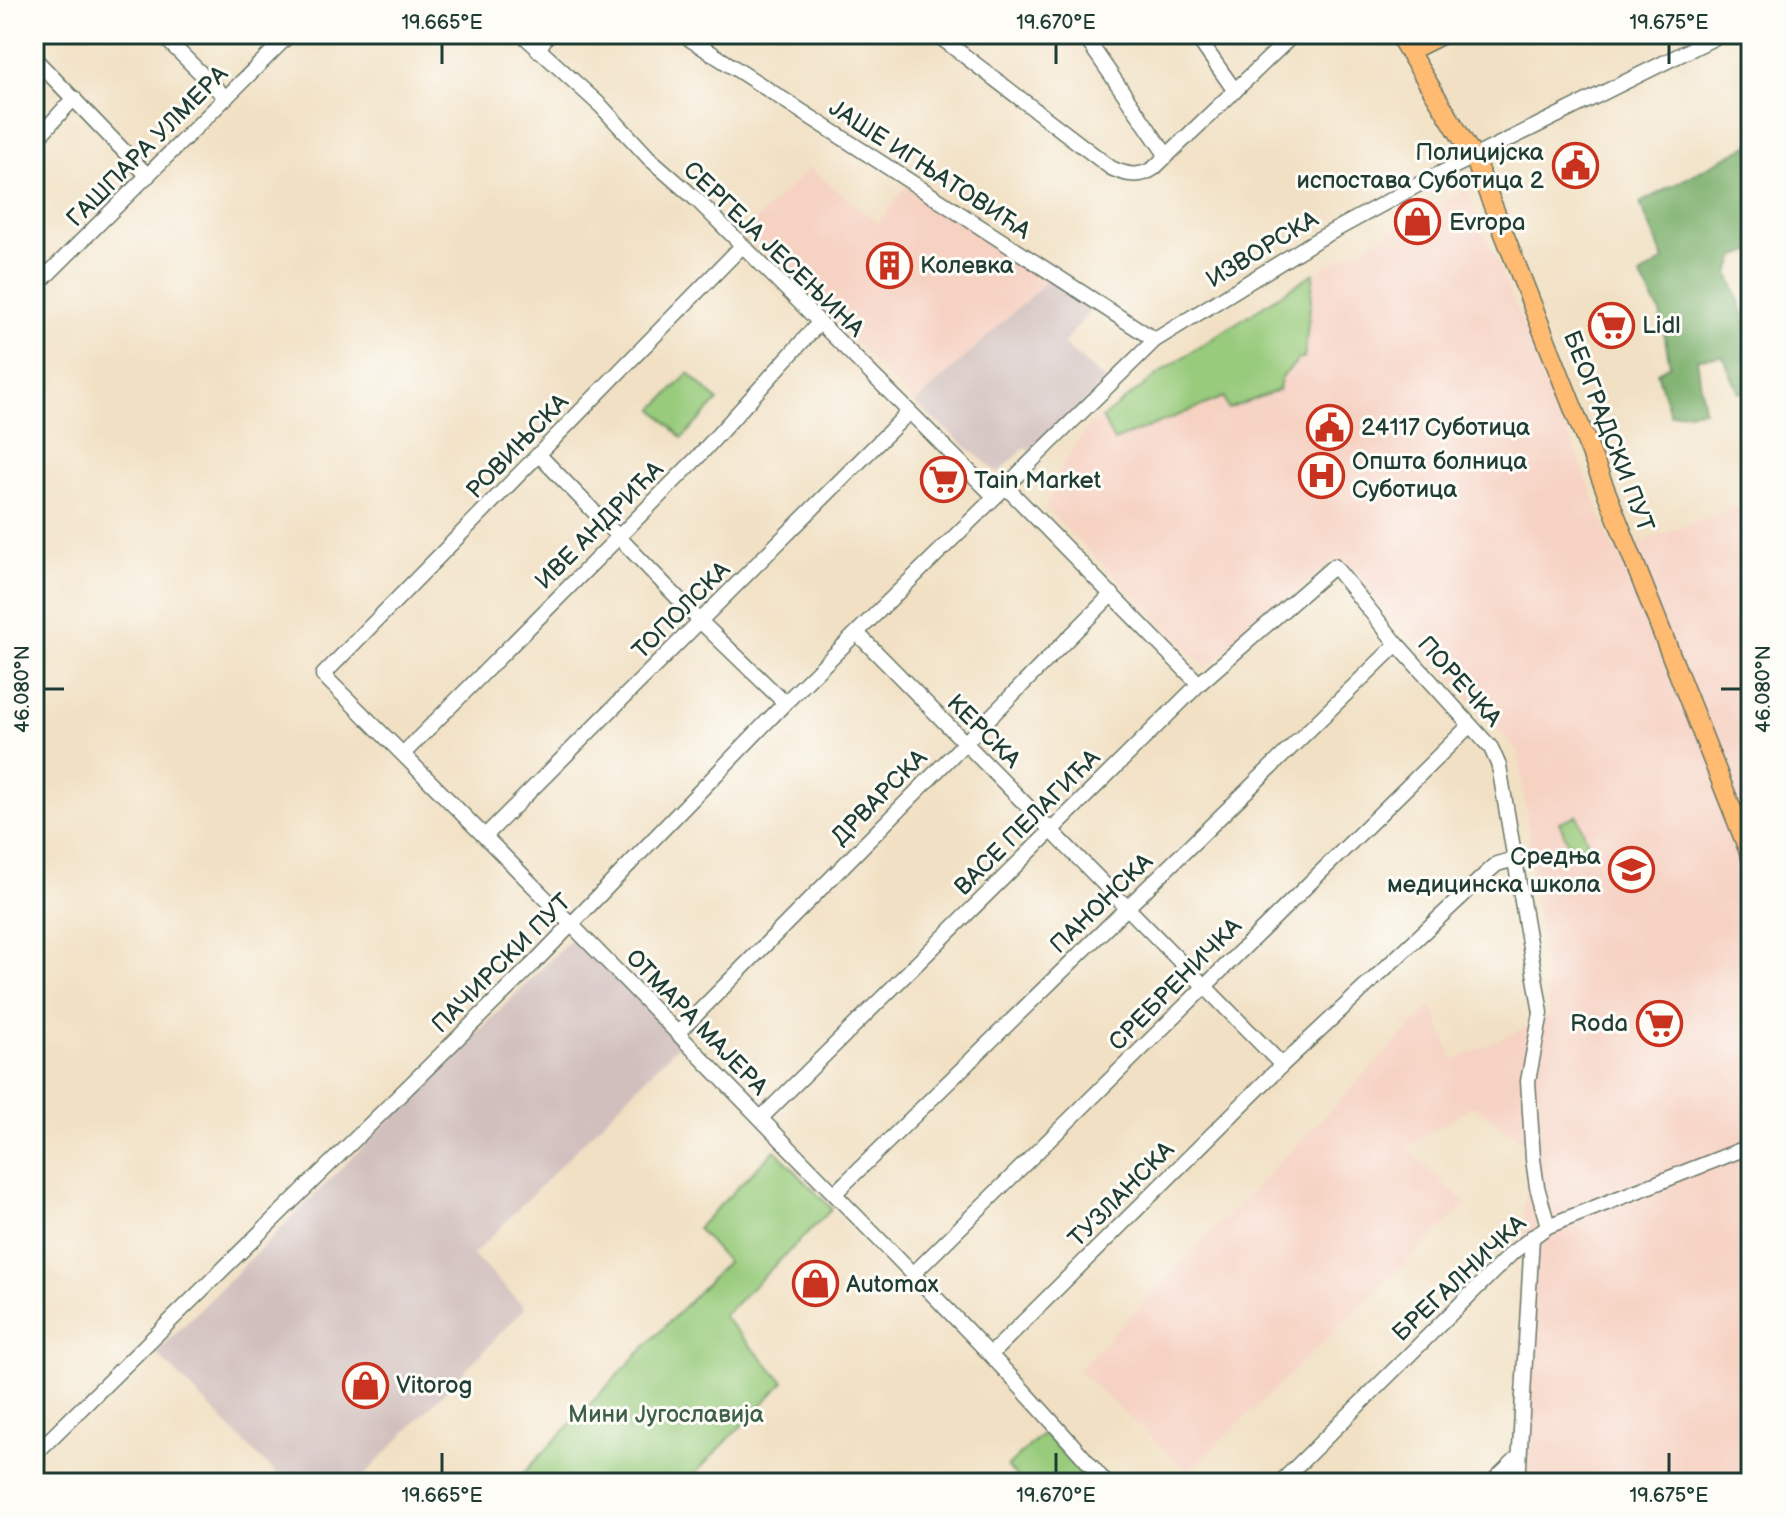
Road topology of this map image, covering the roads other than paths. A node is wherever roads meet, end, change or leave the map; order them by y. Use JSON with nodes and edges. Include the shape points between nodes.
{"nodes":[{"id":1,"x":161,"y":34,"type":"edge"},
{"id":2,"x":290,"y":34,"type":"edge"},
{"id":3,"x":522,"y":34,"type":"edge"},
{"id":4,"x":548,"y":34,"type":"edge"},
{"id":5,"x":682,"y":34,"type":"edge"},
{"id":6,"x":936,"y":34,"type":"edge"},
{"id":7,"x":1083,"y":34,"type":"edge"},
{"id":8,"x":1195,"y":34,"type":"edge"},
{"id":9,"x":1294,"y":34,"type":"edge"},
{"id":10,"x":1398,"y":34,"type":"edge"},
{"id":11,"x":1443,"y":34,"type":"edge"},
{"id":12,"x":1722,"y":34,"type":"edge"},
{"id":13,"x":538,"y":50,"type":"junction"},
{"id":14,"x":1409,"y":51,"type":"junction"},
{"id":15,"x":34,"y":58,"type":"edge"},
{"id":16,"x":1235,"y":91,"type":"junction"},
{"id":17,"x":74,"y":98,"type":"junction"},
{"id":18,"x":226,"y":98,"type":"junction"},
{"id":19,"x":34,"y":142,"type":"edge"},
{"id":20,"x":1167,"y":156,"type":"junction"},
{"id":21,"x":1474,"y":158,"type":"junction"},
{"id":22,"x":148,"y":176,"type":"junction"},
{"id":23,"x":742,"y":246,"type":"junction"},
{"id":24,"x":34,"y":288,"type":"edge"},
{"id":25,"x":819,"y":323,"type":"junction"},
{"id":26,"x":1155,"y":340,"type":"junction"},
{"id":27,"x":908,"y":413,"type":"junction"},
{"id":28,"x":539,"y":455,"type":"junction"},
{"id":29,"x":1000,"y":491,"type":"junction"},
{"id":30,"x":618,"y":535,"type":"junction"},
{"id":31,"x":1334,"y":566,"type":"joint"},
{"id":32,"x":1112,"y":594,"type":"junction"},
{"id":33,"x":701,"y":622,"type":"junction"},
{"id":34,"x":857,"y":633,"type":"junction"},
{"id":35,"x":1397,"y":644,"type":"junction"},
{"id":36,"x":323,"y":675,"type":"joint"},
{"id":37,"x":1199,"y":684,"type":"junction"},
{"id":38,"x":785,"y":703,"type":"junction"},
{"id":39,"x":1469,"y":726,"type":"junction"},
{"id":40,"x":963,"y":743,"type":"junction"},
{"id":41,"x":403,"y":754,"type":"junction"},
{"id":42,"x":1052,"y":828,"type":"junction"},
{"id":43,"x":485,"y":836,"type":"junction"},
{"id":44,"x":1751,"y":857,"type":"edge"},
{"id":45,"x":1515,"y":859,"type":"junction"},
{"id":46,"x":1129,"y":906,"type":"junction"},
{"id":47,"x":570,"y":925,"type":"junction"},
{"id":48,"x":1205,"y":984,"type":"junction"},
{"id":49,"x":679,"y":1032,"type":"junction"},
{"id":50,"x":1282,"y":1065,"type":"junction"},
{"id":51,"x":761,"y":1118,"type":"junction"},
{"id":52,"x":1751,"y":1146,"type":"edge"},
{"id":53,"x":835,"y":1193,"type":"junction"},
{"id":54,"x":1548,"y":1226,"type":"junction"},
{"id":55,"x":1532,"y":1237,"type":"junction"},
{"id":56,"x":913,"y":1274,"type":"junction"},
{"id":57,"x":991,"y":1354,"type":"junction"},
{"id":58,"x":34,"y":1455,"type":"edge"},
{"id":59,"x":1519,"y":1456,"type":"junction"},
{"id":60,"x":1106,"y":1483,"type":"edge"},
{"id":61,"x":1280,"y":1483,"type":"edge"},
{"id":62,"x":1491,"y":1483,"type":"edge"},
{"id":63,"x":1518,"y":1483,"type":"edge"}],
"edges":[{"from":1,"to":18,"type":"street"},
{"from":2,"to":18,"type":"street","name":"ГАШПАРА УЛМЕРА"},
{"from":3,"to":13,"type":"street","name":"СЕРГЕЈА ЈЕСЕЊИНА"},
{"from":4,"to":13,"type":"street"},
{"from":5,"to":26,"type":"street","name":"ЈАШЕ ИГЊАТОВИЋА"},
{"from":6,"to":20,"type":"street","via":[[1111,168],[1127,175],[1144,174]]},
{"from":7,"to":20,"type":"street"},
{"from":8,"to":16,"type":"street"},
{"from":9,"to":16,"type":"street"},
{"from":10,"to":14,"type":"main road","name":"БЕОГРАДСКИ ПУТ"},
{"from":11,"to":14,"type":"main road"},
{"from":12,"to":21,"type":"street","name":"ИЗВОРСКА"},
{"from":13,"to":23,"type":"street","name":"СЕРГЕЈА ЈЕСЕЊИНА"},
{"from":14,"to":21,"type":"main road","name":"БЕОГРАДСКИ ПУТ"},
{"from":15,"to":17,"type":"street"},
{"from":16,"to":20,"type":"street"},
{"from":17,"to":19,"type":"street"},
{"from":17,"to":22,"type":"street"},
{"from":18,"to":22,"type":"street","name":"ГАШПАРА УЛМЕРА"},
{"from":21,"to":26,"type":"street","name":"ИЗВОРСКА","via":[[1315,241]]},
{"from":21,"to":44,"type":"main road","name":"БЕОГРАДСКИ ПУТ"},
{"from":22,"to":24,"type":"street","name":"ГАШПАРА УЛМЕРА"},
{"from":23,"to":25,"type":"street","name":"СЕРГЕЈА ЈЕСЕЊИНА"},
{"from":23,"to":28,"type":"street","name":"РОВИЊСКА"},
{"from":25,"to":27,"type":"street","name":"СЕРГЕЈА ЈЕСЕЊИНА"},
{"from":25,"to":30,"type":"street","name":"ИВЕ АНДРИЋА","via":[[697,458]]},
{"from":26,"to":29,"type":"street","name":"ИЗВОРСКА"},
{"from":27,"to":29,"type":"street","name":"СЕРГЕЈА ЈЕСЕЊИНА"},
{"from":27,"to":33,"type":"street","name":"ТОПОЛСКА"},
{"from":28,"to":30,"type":"street"},
{"from":28,"to":36,"type":"street","name":"РОВИЊСКА"},
{"from":29,"to":32,"type":"street","name":"СЕРГЕЈА ЈЕСЕЊИНА"},
{"from":29,"to":34,"type":"street","name":"ПАЧИРСКИ ПУТ"},
{"from":30,"to":33,"type":"street"},
{"from":30,"to":41,"type":"street","name":"ИВЕ АНДРИЋА"},
{"from":31,"to":35,"type":"street","name":"ПОРЕЧКА"},
{"from":31,"to":37,"type":"street","name":"ВАСЕ ПЕЛАГИЋА"},
{"from":32,"to":37,"type":"street","name":"СЕРГЕЈА ЈЕСЕЊИНА"},
{"from":32,"to":40,"type":"street","name":"ДРВАРСКА"},
{"from":33,"to":38,"type":"street"},
{"from":33,"to":43,"type":"street","name":"ТОПОЛСКА"},
{"from":34,"to":38,"type":"street","name":"ПАЧИРСКИ ПУТ"},
{"from":34,"to":40,"type":"street","name":"КЕРСКА"},
{"from":35,"to":39,"type":"street","name":"ПОРЕЧКА"},
{"from":35,"to":46,"type":"street","name":"ПАНОНСКА"},
{"from":36,"to":41,"type":"street","name":"ОТМАРА МАЈЕРА"},
{"from":37,"to":42,"type":"street","name":"ВАСЕ ПЕЛАГИЋА"},
{"from":38,"to":47,"type":"street","name":"ПАЧИРСКИ ПУТ"},
{"from":39,"to":45,"type":"street","name":"ПОРЕЧКА","via":[[1491,748],[1499,766]]},
{"from":39,"to":48,"type":"street","name":"СРЕБРЕНИЧКА"},
{"from":40,"to":42,"type":"street","name":"КЕРСКА"},
{"from":40,"to":49,"type":"street","name":"ДРВАРСКА"},
{"from":41,"to":43,"type":"street","name":"ОТМАРА МАЈЕРА"},
{"from":42,"to":46,"type":"street","name":"КЕРСКА"},
{"from":42,"to":51,"type":"street","name":"ВАСЕ ПЕЛАГИЋА"},
{"from":43,"to":47,"type":"street","name":"ОТМАРА МАЈЕРА"},
{"from":45,"to":50,"type":"street","name":"ТУЗЛАНСКА","via":[[1490,870]]},
{"from":45,"to":54,"type":"street","name":"ПОРЕЧКА","via":[[1541,1013],[1528,1081],[1533,1159]]},
{"from":46,"to":48,"type":"street","name":"КЕРСКА"},
{"from":46,"to":53,"type":"street","name":"ПАНОНСКА"},
{"from":47,"to":49,"type":"street","name":"ОТМАРА МАЈЕРА"},
{"from":47,"to":58,"type":"street","name":"ПАЧИРСКИ ПУТ"},
{"from":48,"to":50,"type":"street","name":"КЕРСКА"},
{"from":48,"to":56,"type":"street","name":"СРЕБРЕНИЧКА"},
{"from":49,"to":51,"type":"street","name":"ОТМАРА МАЈЕРА"},
{"from":50,"to":57,"type":"street","name":"ТУЗЛАНСКА"},
{"from":51,"to":53,"type":"street","name":"ОТМАРА МАЈЕРА"},
{"from":52,"to":54,"type":"street","name":"БРЕГАЛНИЧКА"},
{"from":53,"to":56,"type":"street","name":"ОТМАРА МАЈЕРА"},
{"from":54,"to":55,"type":"street","name":"БРЕГАЛНИЧКА"},
{"from":55,"to":59,"type":"street"},
{"from":55,"to":61,"type":"street","name":"БРЕГАЛНИЧКА"},
{"from":56,"to":57,"type":"street","name":"ОТМАРА МАЈЕРА"},
{"from":57,"to":60,"type":"street","name":"ОТМАРА МАЈЕРА"},
{"from":59,"to":62,"type":"street"},
{"from":59,"to":63,"type":"street"}]}
